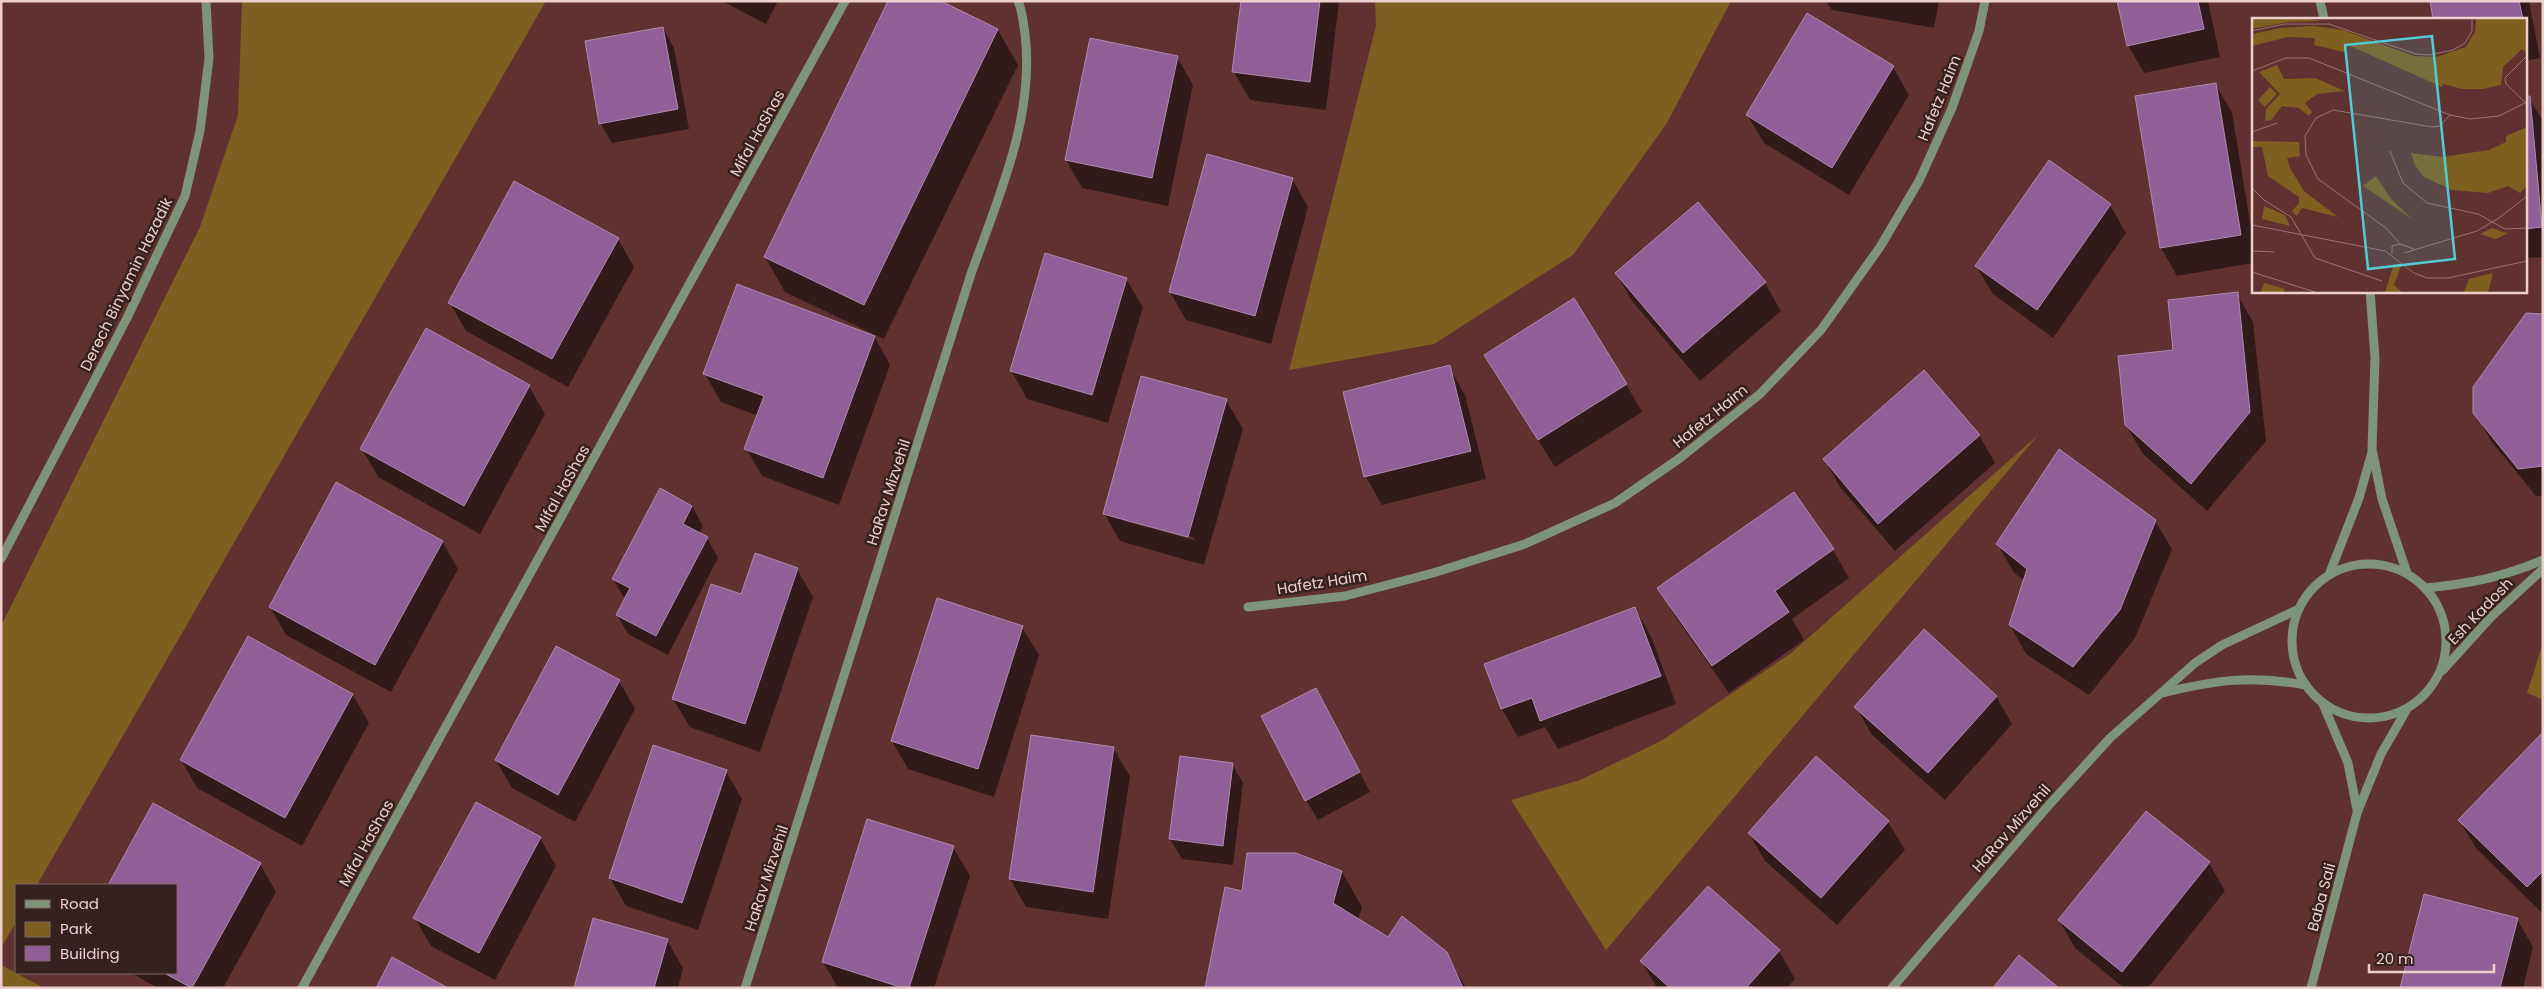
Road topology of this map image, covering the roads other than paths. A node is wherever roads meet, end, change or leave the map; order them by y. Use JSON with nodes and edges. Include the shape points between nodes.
{"nodes":[{"id":1,"x":206,"y":1,"type":"edge"},
{"id":2,"x":845,"y":1,"type":"edge"},
{"id":3,"x":1018,"y":1,"type":"edge"},
{"id":4,"x":1985,"y":1,"type":"edge"},
{"id":5,"x":2320,"y":1,"type":"edge"},
{"id":6,"x":2324,"y":18,"type":"edge"},
{"id":7,"x":2370,"y":292,"type":"edge"},
{"id":8,"x":2372,"y":449,"type":"junction"},
{"id":9,"x":1,"y":559,"type":"edge"},
{"id":10,"x":2543,"y":560,"type":"edge"},
{"id":11,"x":2543,"y":569,"type":"edge"},
{"id":12,"x":2407,"y":573,"type":"junction"},
{"id":13,"x":2329,"y":575,"type":"junction"},
{"id":14,"x":2425,"y":588,"type":"junction"},
{"id":15,"x":1248,"y":607,"type":"dead end"},
{"id":16,"x":2299,"y":609,"type":"junction"},
{"id":17,"x":2438,"y":675,"type":"junction"},
{"id":18,"x":2306,"y":685,"type":"junction"},
{"id":19,"x":2160,"y":694,"type":"junction"},
{"id":20,"x":2321,"y":702,"type":"junction"},
{"id":21,"x":2407,"y":708,"type":"junction"},
{"id":22,"x":2357,"y":813,"type":"junction"},
{"id":23,"x":302,"y":988,"type":"edge"},
{"id":24,"x":745,"y":988,"type":"edge"},
{"id":25,"x":1892,"y":988,"type":"edge"},
{"id":26,"x":2311,"y":988,"type":"edge"}],
"edges":[{"from":1,"to":9,"type":"street","name":"Derech Binyamin Hazadik","via":[[209,58],[200,131],[185,196],[127,318]]},
{"from":2,"to":23,"type":"street","name":"Mifal HaShas"},
{"from":3,"to":24,"type":"street","name":"HaRav Mizvehil","via":[[1022,8],[1027,51],[1024,101],[1012,160],[971,274]]},
{"from":4,"to":15,"type":"street","name":"Hafetz Haim","via":[[1979,31],[1952,108],[1918,181],[1880,247],[1821,330],[1760,394],[1680,458],[1615,503],[1525,544],[1345,596]]},
{"from":5,"to":6,"type":"street"},
{"from":7,"to":8,"type":"street","via":[[2375,358]]},
{"from":8,"to":12,"type":"street","via":[[2382,499]]},
{"from":8,"to":13,"type":"street","via":[[2360,498]]},
{"from":10,"to":14,"type":"street","name":"Esh Kadosh","via":[[2484,581]]},
{"from":11,"to":17,"type":"street","name":"Esh Kadosh","via":[[2491,617]]},
{"from":12,"to":13,"type":"street","via":[[2374,563],[2350,566]]},
{"from":12,"to":14,"type":"street"},
{"from":13,"to":16,"type":"street","via":[[2311,589]]},
{"from":14,"to":17,"type":"street","via":[[2438,607],[2445,629],[2445,653]]},
{"from":16,"to":18,"type":"street","via":[[2293,631],[2293,654]]},
{"from":16,"to":19,"type":"street","name":"HaRav Mizvehil","via":[[2222,646],[2195,663]]},
{"from":17,"to":21,"type":"street","via":[[2425,694]]},
{"from":18,"to":19,"type":"street","name":"HaRav Mizvehil","via":[[2272,679],[2218,680]]},
{"from":18,"to":20,"type":"street"},
{"from":19,"to":25,"type":"street","name":"HaRav Mizvehil","via":[[2110,738],[2067,785]]},
{"from":20,"to":21,"type":"street","via":[[2341,713],[2363,718],[2385,716]]},
{"from":20,"to":22,"type":"street","name":"Baba Sali","via":[[2348,763]]},
{"from":21,"to":22,"type":"street","name":"Baba Sali","via":[[2380,754]]},
{"from":22,"to":26,"type":"street","name":"Baba Sali"}]}
